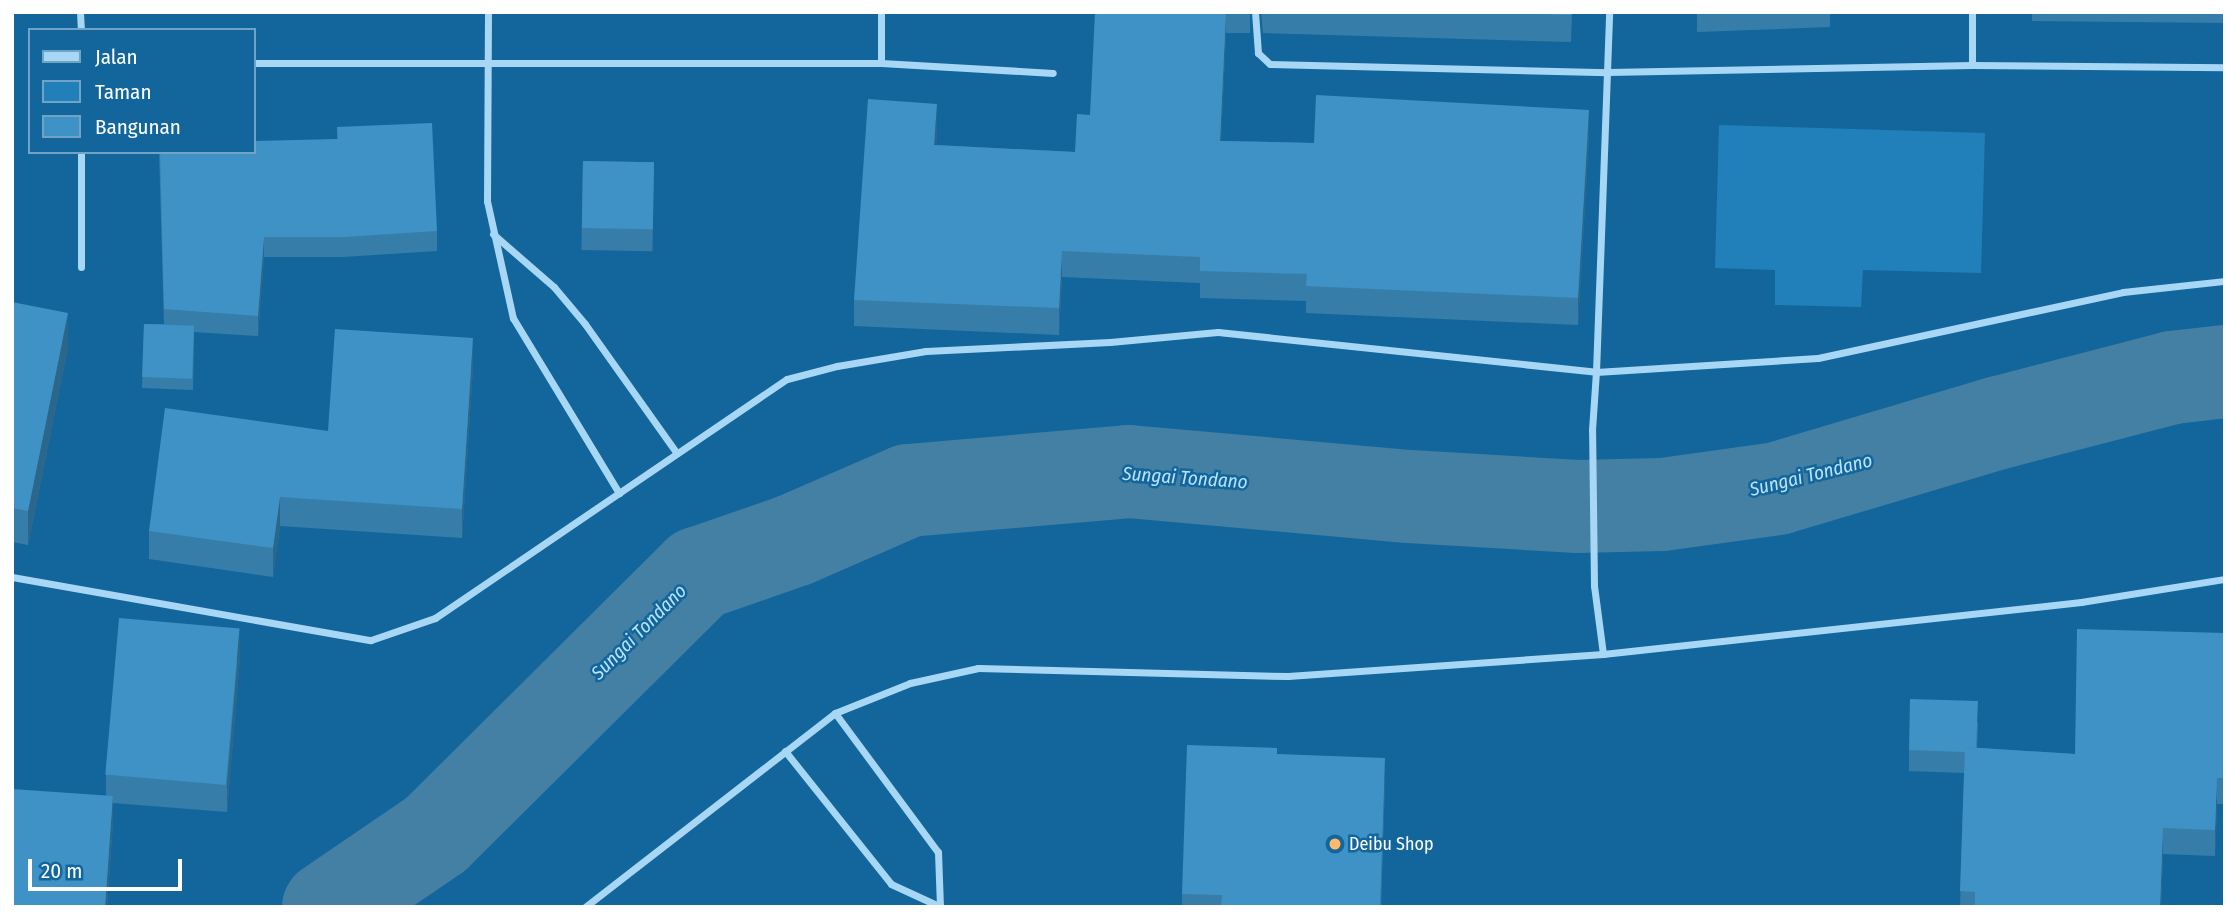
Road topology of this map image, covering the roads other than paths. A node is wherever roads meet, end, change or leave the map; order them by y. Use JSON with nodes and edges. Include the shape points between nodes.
{"nodes":[{"id":1,"x":488,"y":12,"type":"edge"},
{"id":2,"x":881,"y":12,"type":"edge"},
{"id":3,"x":1255,"y":12,"type":"edge"},
{"id":4,"x":1609,"y":12,"type":"edge"},
{"id":5,"x":1972,"y":12,"type":"edge"},
{"id":6,"x":881,"y":62,"type":"junction"},
{"id":7,"x":256,"y":63,"type":"edge"},
{"id":8,"x":488,"y":64,"type":"junction"},
{"id":9,"x":1972,"y":65,"type":"junction"},
{"id":10,"x":2225,"y":67,"type":"edge"},
{"id":11,"x":1608,"y":72,"type":"junction"},
{"id":12,"x":1053,"y":73,"type":"dead end"},
{"id":13,"x":81,"y":154,"type":"edge"},
{"id":14,"x":493,"y":233,"type":"junction"},
{"id":15,"x":81,"y":267,"type":"dead end"},
{"id":16,"x":2225,"y":281,"type":"edge"},
{"id":17,"x":1596,"y":372,"type":"junction"},
{"id":18,"x":676,"y":452,"type":"junction"},
{"id":19,"x":619,"y":493,"type":"junction"},
{"id":20,"x":12,"y":577,"type":"edge"},
{"id":21,"x":2225,"y":579,"type":"edge"},
{"id":22,"x":1603,"y":654,"type":"junction"},
{"id":23,"x":835,"y":713,"type":"junction"},
{"id":24,"x":785,"y":751,"type":"junction"},
{"id":25,"x":941,"y":906,"type":"edge"},
{"id":26,"x":585,"y":907,"type":"edge"}],
"edges":[{"from":1,"to":8,"type":"street"},
{"from":2,"to":6,"type":"street"},
{"from":3,"to":11,"type":"street","via":[[1258,53],[1270,64]]},
{"from":4,"to":11,"type":"street"},
{"from":5,"to":9,"type":"street"},
{"from":6,"to":8,"type":"street"},
{"from":6,"to":12,"type":"street"},
{"from":7,"to":8,"type":"street"},
{"from":8,"to":14,"type":"street","via":[[487,201]]},
{"from":9,"to":10,"type":"street"},
{"from":9,"to":11,"type":"street"},
{"from":11,"to":17,"type":"street"},
{"from":13,"to":15,"type":"street"},
{"from":14,"to":18,"type":"street","via":[[554,287],[586,324]]},
{"from":14,"to":19,"type":"street","via":[[513,318]]},
{"from":16,"to":17,"type":"street","via":[[2123,292],[1818,358]]},
{"from":17,"to":18,"type":"street","via":[[1218,332],[926,351],[786,379]]},
{"from":17,"to":22,"type":"street","via":[[1594,586]]},
{"from":18,"to":19,"type":"street"},
{"from":19,"to":20,"type":"street","via":[[435,618],[371,640]]},
{"from":21,"to":22,"type":"street","via":[[2081,602]]},
{"from":22,"to":23,"type":"street","via":[[1287,676],[978,668],[910,682]]},
{"from":23,"to":24,"type":"street"},
{"from":23,"to":25,"type":"street","via":[[938,852]]},
{"from":24,"to":25,"type":"street","via":[[891,884]]},
{"from":24,"to":26,"type":"street"}]}
